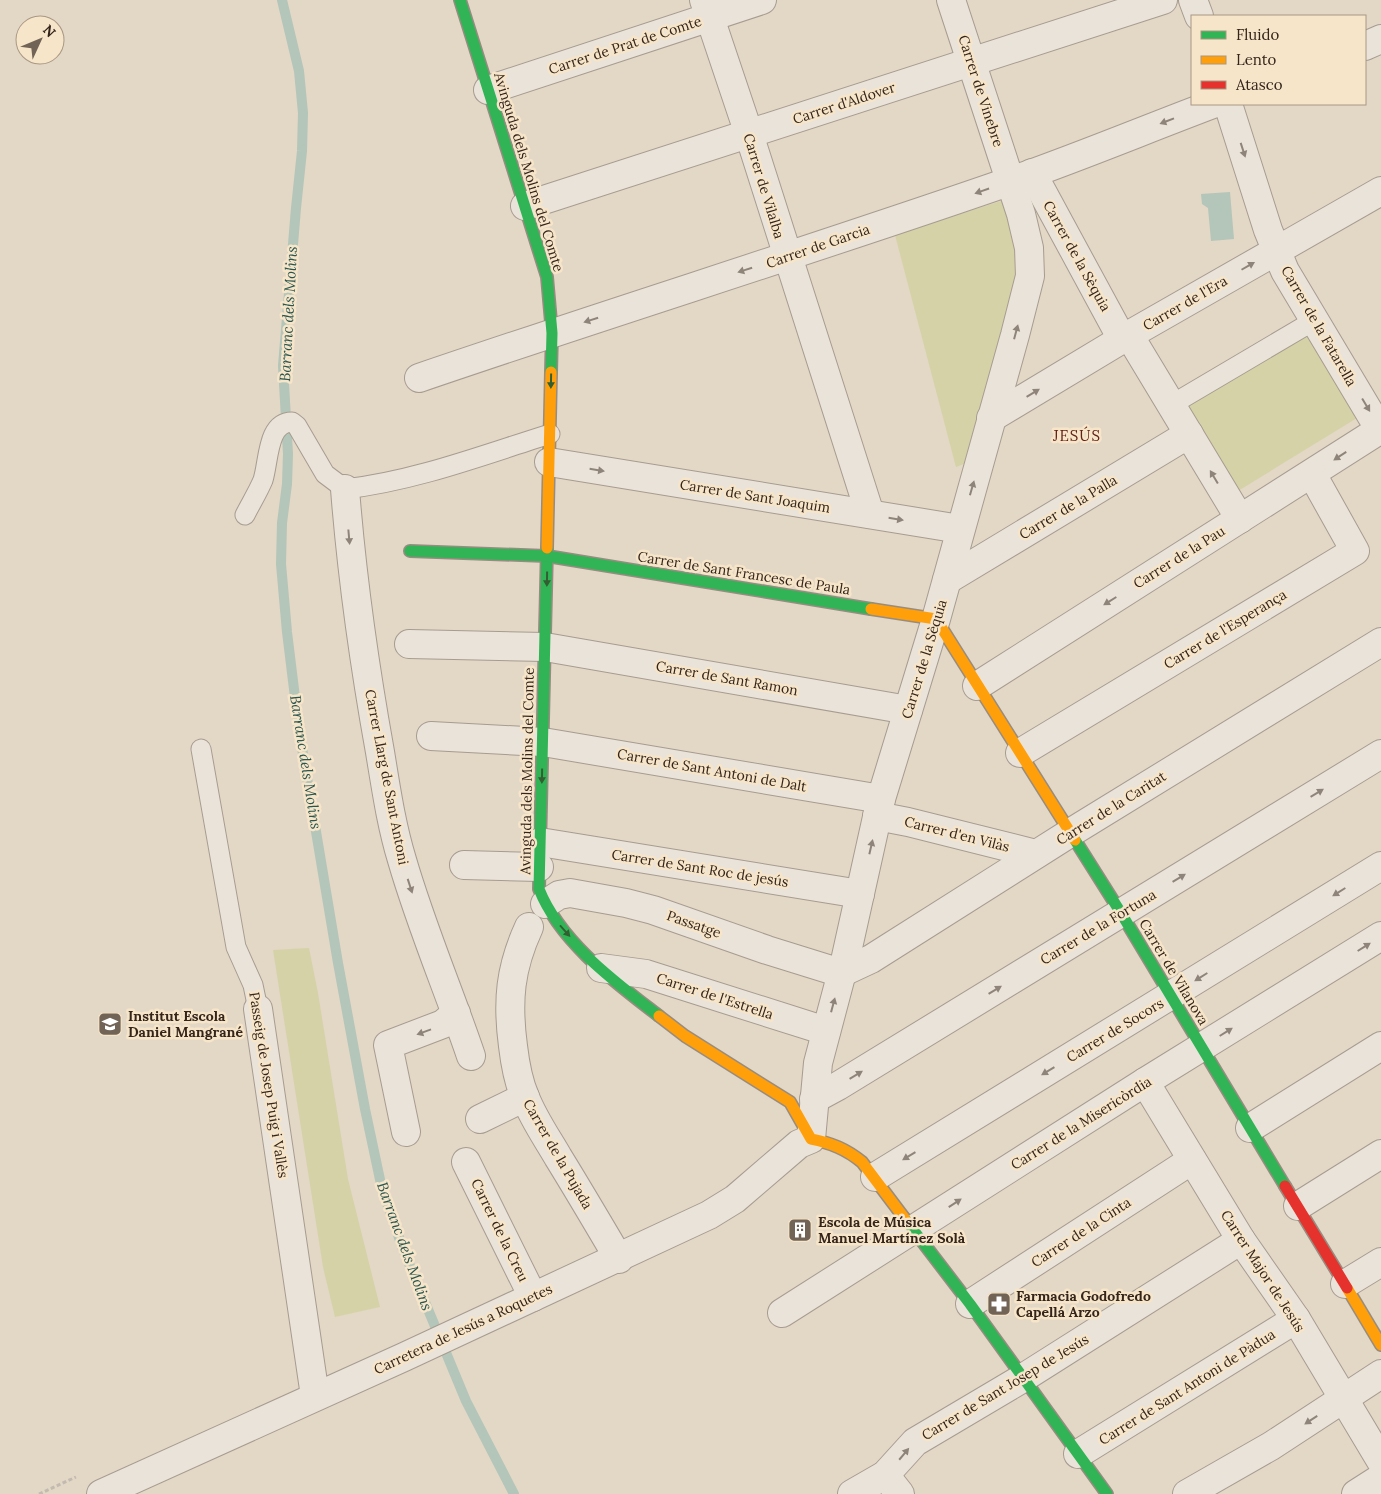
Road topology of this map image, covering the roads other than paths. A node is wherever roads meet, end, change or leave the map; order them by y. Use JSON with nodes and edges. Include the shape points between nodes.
{"nodes":[{"id":1,"x":460,"y":0,"type":"edge"},
{"id":2,"x":762,"y":0,"type":"edge"},
{"id":3,"x":951,"y":0,"type":"edge"},
{"id":4,"x":1163,"y":0,"type":"edge"},
{"id":5,"x":1194,"y":0,"type":"edge"},
{"id":6,"x":706,"y":9,"type":"edge"},
{"id":7,"x":1199,"y":15,"type":"edge"},
{"id":8,"x":1381,"y":39,"type":"edge"},
{"id":9,"x":1366,"y":46,"type":"edge"},
{"id":10,"x":972,"y":62,"type":"junction"},
{"id":11,"x":488,"y":90,"type":"junction"},
{"id":12,"x":1210,"y":105,"type":"edge"},
{"id":13,"x":1228,"y":105,"type":"edge"},
{"id":14,"x":749,"y":134,"type":"junction"},
{"id":15,"x":1021,"y":177,"type":"junction"},
{"id":16,"x":1381,"y":191,"type":"edge"},
{"id":17,"x":525,"y":206,"type":"junction"},
{"id":18,"x":1276,"y":250,"type":"junction"},
{"id":19,"x":787,"y":257,"type":"junction"},
{"id":20,"x":1314,"y":320,"type":"junction"},
{"id":21,"x":552,"y":333,"type":"junction"},
{"id":22,"x":1126,"y":337,"type":"junction"},
{"id":23,"x":419,"y":378,"type":"dead end"},
{"id":24,"x":1171,"y":405,"type":"junction"},
{"id":25,"x":991,"y":418,"type":"junction"},
{"id":26,"x":1381,"y":430,"type":"edge"},
{"id":27,"x":550,"y":434,"type":"junction"},
{"id":28,"x":1188,"y":434,"type":"junction"},
{"id":29,"x":549,"y":462,"type":"junction"},
{"id":30,"x":1312,"y":474,"type":"junction"},
{"id":31,"x":345,"y":489,"type":"junction"},
{"id":32,"x":870,"y":514,"type":"junction"},
{"id":33,"x":245,"y":515,"type":"dead end"},
{"id":34,"x":1240,"y":519,"type":"junction"},
{"id":35,"x":960,"y":529,"type":"junction"},
{"id":36,"x":410,"y":551,"type":"dead end"},
{"id":37,"x":547,"y":556,"type":"junction"},
{"id":38,"x":947,"y":580,"type":"junction"},
{"id":39,"x":936,"y":619,"type":"junction"},
{"id":40,"x":1381,"y":642,"type":"edge"},
{"id":41,"x":409,"y":644,"type":"dead end"},
{"id":42,"x":545,"y":647,"type":"junction"},
{"id":43,"x":977,"y":686,"type":"junction"},
{"id":44,"x":908,"y":710,"type":"junction"},
{"id":45,"x":431,"y":736,"type":"dead end"},
{"id":46,"x":543,"y":742,"type":"junction"},
{"id":47,"x":201,"y":749,"type":"dead end"},
{"id":48,"x":1020,"y":753,"type":"junction"},
{"id":49,"x":1381,"y":754,"type":"edge"},
{"id":50,"x":879,"y":808,"type":"junction"},
{"id":51,"x":1070,"y":833,"type":"junction"},
{"id":52,"x":540,"y":854,"type":"junction"},
{"id":53,"x":1036,"y":854,"type":"junction"},
{"id":54,"x":464,"y":865,"type":"dead end"},
{"id":55,"x":1381,"y":866,"type":"edge"},
{"id":56,"x":860,"y":894,"type":"junction"},
{"id":57,"x":545,"y":904,"type":"junction"},
{"id":58,"x":1121,"y":913,"type":"junction"},
{"id":59,"x":528,"y":927,"type":"dead end"},
{"id":60,"x":1381,"y":936,"type":"edge"},
{"id":61,"x":601,"y":968,"type":"junction"},
{"id":62,"x":842,"y":974,"type":"junction"},
{"id":63,"x":1170,"y":996,"type":"junction"},
{"id":64,"x":258,"y":1009,"type":"joint"},
{"id":65,"x":456,"y":1013,"type":"junction"},
{"id":66,"x":826,"y":1031,"type":"junction"},
{"id":67,"x":1381,"y":1046,"type":"edge"},
{"id":68,"x":1202,"y":1047,"type":"junction"},
{"id":69,"x":471,"y":1056,"type":"dead end"},
{"id":70,"x":1145,"y":1082,"type":"junction"},
{"id":71,"x":525,"y":1098,"type":"junction"},
{"id":72,"x":814,"y":1099,"type":"junction"},
{"id":73,"x":480,"y":1118,"type":"dead end"},
{"id":74,"x":1250,"y":1128,"type":"junction"},
{"id":75,"x":406,"y":1132,"type":"dead end"},
{"id":76,"x":811,"y":1139,"type":"junction"},
{"id":77,"x":1381,"y":1154,"type":"edge"},
{"id":78,"x":1192,"y":1160,"type":"junction"},
{"id":79,"x":466,"y":1162,"type":"dead end"},
{"id":80,"x":874,"y":1177,"type":"junction"},
{"id":81,"x":1298,"y":1206,"type":"junction"},
{"id":82,"x":914,"y":1229,"type":"junction"},
{"id":83,"x":1240,"y":1240,"type":"junction"},
{"id":84,"x":619,"y":1259,"type":"junction"},
{"id":85,"x":1381,"y":1262,"type":"edge"},
{"id":86,"x":1345,"y":1284,"type":"junction"},
{"id":87,"x":533,"y":1297,"type":"junction"},
{"id":88,"x":970,"y":1304,"type":"junction"},
{"id":89,"x":782,"y":1313,"type":"dead end"},
{"id":90,"x":1296,"y":1319,"type":"junction"},
{"id":91,"x":1381,"y":1344,"type":"edge"},
{"id":92,"x":1381,"y":1374,"type":"edge"},
{"id":93,"x":1023,"y":1378,"type":"junction"},
{"id":94,"x":315,"y":1396,"type":"junction"},
{"id":95,"x":1344,"y":1399,"type":"junction"},
{"id":96,"x":1078,"y":1454,"type":"junction"},
{"id":97,"x":1381,"y":1461,"type":"edge"},
{"id":98,"x":1381,"y":1478,"type":"edge"},
{"id":99,"x":892,"y":1484,"type":"edge"},
{"id":100,"x":100,"y":1494,"type":"edge"},
{"id":101,"x":852,"y":1494,"type":"edge"},
{"id":102,"x":1107,"y":1494,"type":"edge"},
{"id":103,"x":1187,"y":1494,"type":"edge"},
{"id":104,"x":1356,"y":1494,"type":"edge"}],
"edges":[{"from":1,"to":11,"type":"street","name":"Avinguda dels Molins del Comte"},
{"from":2,"to":6,"type":"street","name":"Carrer de Prat de Comte"},
{"from":3,"to":10,"type":"street","name":"Carrer de Vinebre"},
{"from":4,"to":10,"type":"street","name":"Carrer d'Aldover"},
{"from":5,"to":7,"type":"street"},
{"from":6,"to":11,"type":"street","name":"Carrer de Prat de Comte"},
{"from":6,"to":14,"type":"street","name":"Carrer de Vilalba"},
{"from":8,"to":9,"type":"street"},
{"from":10,"to":14,"type":"street","name":"Carrer d'Aldover"},
{"from":10,"to":15,"type":"street","name":"Carrer de Vinebre"},
{"from":11,"to":17,"type":"street","name":"Avinguda dels Molins del Comte"},
{"from":12,"to":15,"type":"street","name":"Carrer de Garcia","one_way":true},
{"from":13,"to":18,"type":"street","name":"Carrer de la Fatarella","one_way":true},
{"from":14,"to":17,"type":"street","name":"Carrer d'Aldover"},
{"from":14,"to":19,"type":"street","name":"Carrer de Vilalba"},
{"from":15,"to":19,"type":"street","name":"Carrer de Garcia","one_way":true},
{"from":15,"to":22,"type":"street","name":"Carrer de la Sèquia"},
{"from":25,"to":15,"type":"street","name":"Carrer de la Sèquia","one_way":true,"via":[[1030,276],[1029,248],[1021,214]]},
{"from":16,"to":18,"type":"street","name":"Carrer de l'Era"},
{"from":17,"to":21,"type":"street","name":"Avinguda dels Molins del Comte","via":[[547,278]]},
{"from":18,"to":20,"type":"street","name":"Carrer de la Fatarella"},
{"from":22,"to":18,"type":"street","name":"Carrer de l'Era","one_way":true},
{"from":19,"to":21,"type":"street","name":"Carrer de Garcia","one_way":true},
{"from":19,"to":32,"type":"street","name":"Carrer de Vilalba"},
{"from":20,"to":24,"type":"lane"},
{"from":20,"to":26,"type":"street","name":"Carrer de la Fatarella","one_way":true},
{"from":21,"to":23,"type":"street","name":"Carrer de Garcia"},
{"from":21,"to":27,"type":"street","name":"Avinguda dels Molins del Comte","one_way":true},
{"from":22,"to":24,"type":"street","name":"Carrer de la Sèquia"},
{"from":25,"to":22,"type":"street","name":"Carrer de l'Era","one_way":true},
{"from":24,"to":28,"type":"street","name":"Carrer de la Sèquia"},
{"from":35,"to":25,"type":"street","name":"Carrer de la Sèquia","one_way":true},
{"from":26,"to":30,"type":"street","name":"Carrer de la Pau","one_way":true},
{"from":27,"to":29,"type":"street","name":"Avinguda dels Molins del Comte"},
{"from":27,"to":31,"type":"lane","via":[[404,479]]},
{"from":34,"to":28,"type":"street","name":"Carrer de la Sèquia","one_way":true},
{"from":28,"to":38,"type":"street","name":"Carrer de la Palla"},
{"from":29,"to":32,"type":"street","name":"Carrer de Sant Joaquim","one_way":true},
{"from":29,"to":37,"type":"street","name":"Avinguda dels Molins del Comte"},
{"from":30,"to":34,"type":"street","name":"Carrer de la Pau"},
{"from":30,"to":48,"type":"street","name":"Carrer de l'Esperança","via":[[1355,551]]},
{"from":31,"to":33,"type":"lane","via":[[325,474],[297,426],[285,422],[273,434],[263,479]]},
{"from":31,"to":65,"type":"street","name":"Carrer Llarg de Sant Antoni","one_way":true,"via":[[362,655],[401,859]]},
{"from":32,"to":35,"type":"street","name":"Carrer de Sant Joaquim","one_way":true},
{"from":34,"to":43,"type":"street","name":"Carrer de la Pau","one_way":true},
{"from":35,"to":38,"type":"street","name":"Carrer de la Sèquia"},
{"from":36,"to":37,"type":"street","name":"Carrer de Sant Francesc de Paula"},
{"from":37,"to":39,"type":"street","name":"Carrer de Sant Francesc de Paula"},
{"from":37,"to":42,"type":"street","name":"Avinguda dels Molins del Comte","one_way":true},
{"from":38,"to":39,"type":"street","name":"Carrer de la Sèquia"},
{"from":39,"to":43,"type":"street","name":"Carrer de Vilanova"},
{"from":39,"to":44,"type":"street","name":"Carrer de la Sèquia"},
{"from":40,"to":51,"type":"street","name":"Carrer de la Caritat"},
{"from":41,"to":42,"type":"street","name":"Carrer de Sant Ramon"},
{"from":42,"to":44,"type":"street","name":"Carrer de Sant Ramon"},
{"from":42,"to":46,"type":"street","name":"Avinguda dels Molins del Comte"},
{"from":43,"to":48,"type":"street","name":"Carrer de Vilanova"},
{"from":44,"to":50,"type":"street","name":"Carrer de la Sèquia"},
{"from":45,"to":46,"type":"street","name":"Carrer de Sant Antoni de Dalt"},
{"from":46,"to":50,"type":"street","name":"Carrer de Sant Antoni de Dalt"},
{"from":46,"to":52,"type":"street","name":"Avinguda dels Molins del Comte","one_way":true},
{"from":47,"to":64,"type":"lane","name":"Passeig de Josep Puig i Vallès","via":[[236,947],[253,985]]},
{"from":48,"to":51,"type":"street","name":"Carrer de Vilanova"},
{"from":58,"to":49,"type":"street","name":"Carrer de la Fortuna","one_way":true},
{"from":50,"to":53,"type":"street","name":"Carrer d'en Vilàs","via":[[908,822]]},
{"from":56,"to":50,"type":"street","name":"Carrer de la Sèquia","one_way":true},
{"from":51,"to":53,"type":"street","name":"Carrer de la Caritat"},
{"from":51,"to":58,"type":"street","name":"Carrer de Vilanova"},
{"from":52,"to":54,"type":"street","name":"Carrer de Sant Roc de jesús"},
{"from":52,"to":56,"type":"street","name":"Carrer de Sant Roc de jesús"},
{"from":52,"to":57,"type":"street","name":"Avinguda dels Molins del Comte","via":[[539,889]]},
{"from":53,"to":62,"type":"street","name":"Carrer de la Caritat"},
{"from":55,"to":63,"type":"street","name":"Carrer de Socors","one_way":true},
{"from":56,"to":62,"type":"street","name":"Carrer de la Sèquia"},
{"from":57,"to":61,"type":"street","name":"Avinguda dels Molins del Comte","one_way":true,"via":[[584,953]]},
{"from":57,"to":62,"type":"street","name":"Passatge","via":[[559,895],[570,893],[626,903]]},
{"from":58,"to":63,"type":"street","name":"Carrer de Vilanova"},
{"from":72,"to":58,"type":"street","name":"Carrer de la Fortuna","one_way":true},
{"from":59,"to":71,"type":"street","name":"Carrer de la Pujada","via":[[513,970],[509,1003],[514,1057]]},
{"from":68,"to":60,"type":"street","name":"Carrer de la Misericòrdia","one_way":true},
{"from":61,"to":66,"type":"street","name":"Carrer de l'Estrella","via":[[646,974]]},
{"from":61,"to":76,"type":"street","name":"Avinguda dels Molins del Comte","via":[[685,1036],[790,1102]]},
{"from":66,"to":62,"type":"street","name":"Carrer de la Sèquia","one_way":true},
{"from":63,"to":68,"type":"street","name":"Carrer de Vilanova"},
{"from":63,"to":80,"type":"street","name":"Carrer de Socors","one_way":true},
{"from":64,"to":94,"type":"street","name":"Passeig de Josep Puig i Vallès"},
{"from":65,"to":69,"type":"street","name":"Carrer Llarg de Sant Antoni"},
{"from":65,"to":75,"type":"street","one_way":true,"via":[[443,1024],[388,1045]]},
{"from":66,"to":72,"type":"street","name":"Carrer de la Sèquia"},
{"from":67,"to":74,"type":"street"},
{"from":68,"to":70,"type":"street","name":"Carrer de la Misericòrdia"},
{"from":68,"to":74,"type":"street","name":"Carrer de Vilanova"},
{"from":70,"to":78,"type":"street","name":"Carrer Major de Jesús"},
{"from":82,"to":70,"type":"street","name":"Carrer de la Misericòrdia","one_way":true},
{"from":71,"to":73,"type":"street"},
{"from":71,"to":84,"type":"street","name":"Carrer de la Pujada"},
{"from":72,"to":76,"type":"street","name":"Carrer de la Sèquia"},
{"from":74,"to":81,"type":"street","name":"Carrer de Vilanova"},
{"from":76,"to":80,"type":"street","via":[[839,1144],[862,1162]]},
{"from":76,"to":84,"type":"street","name":"Carretera de Jesús a Roquetes","via":[[799,1144],[709,1216]]},
{"from":77,"to":81,"type":"street"},
{"from":78,"to":83,"type":"street","name":"Carrer Major de Jesús"},
{"from":78,"to":88,"type":"street","name":"Carrer de la Cinta"},
{"from":79,"to":87,"type":"street","name":"Carrer de la Creu"},
{"from":80,"to":82,"type":"street"},
{"from":81,"to":86,"type":"street","name":"Carrer de Vilanova"},
{"from":82,"to":88,"type":"street"},
{"from":82,"to":89,"type":"street","name":"Carrer de la Misericòrdia"},
{"from":83,"to":90,"type":"street","name":"Carrer Major de Jesús"},
{"from":83,"to":93,"type":"street","name":"Carrer de Sant Josep de Jesús"},
{"from":84,"to":87,"type":"street","name":"Carretera de Jesús a Roquetes"},
{"from":85,"to":86,"type":"street"},
{"from":86,"to":91,"type":"street","name":"Carrer de Vilanova"},
{"from":87,"to":94,"type":"street","name":"Carretera de Jesús a Roquetes"},
{"from":88,"to":93,"type":"street"},
{"from":90,"to":95,"type":"street","name":"Carrer Major de Jesús"},
{"from":90,"to":96,"type":"street","name":"Carrer de Sant Antoni de Pàdua"},
{"from":92,"to":95,"type":"street"},
{"from":93,"to":96,"type":"street"},
{"from":99,"to":93,"type":"street","name":"Carrer de Sant Josep de Jesús","one_way":true,"via":[[914,1442]]},
{"from":94,"to":100,"type":"street","name":"Carretera de Jesús a Roquetes"},
{"from":95,"to":97,"type":"street","name":"Carrer Major de Jesús"},
{"from":95,"to":103,"type":"street","one_way":true},
{"from":96,"to":102,"type":"street"},
{"from":98,"to":104,"type":"street"},
{"from":99,"to":101,"type":"street","name":"Carrer de Sant Josep de Jesús"}]}
